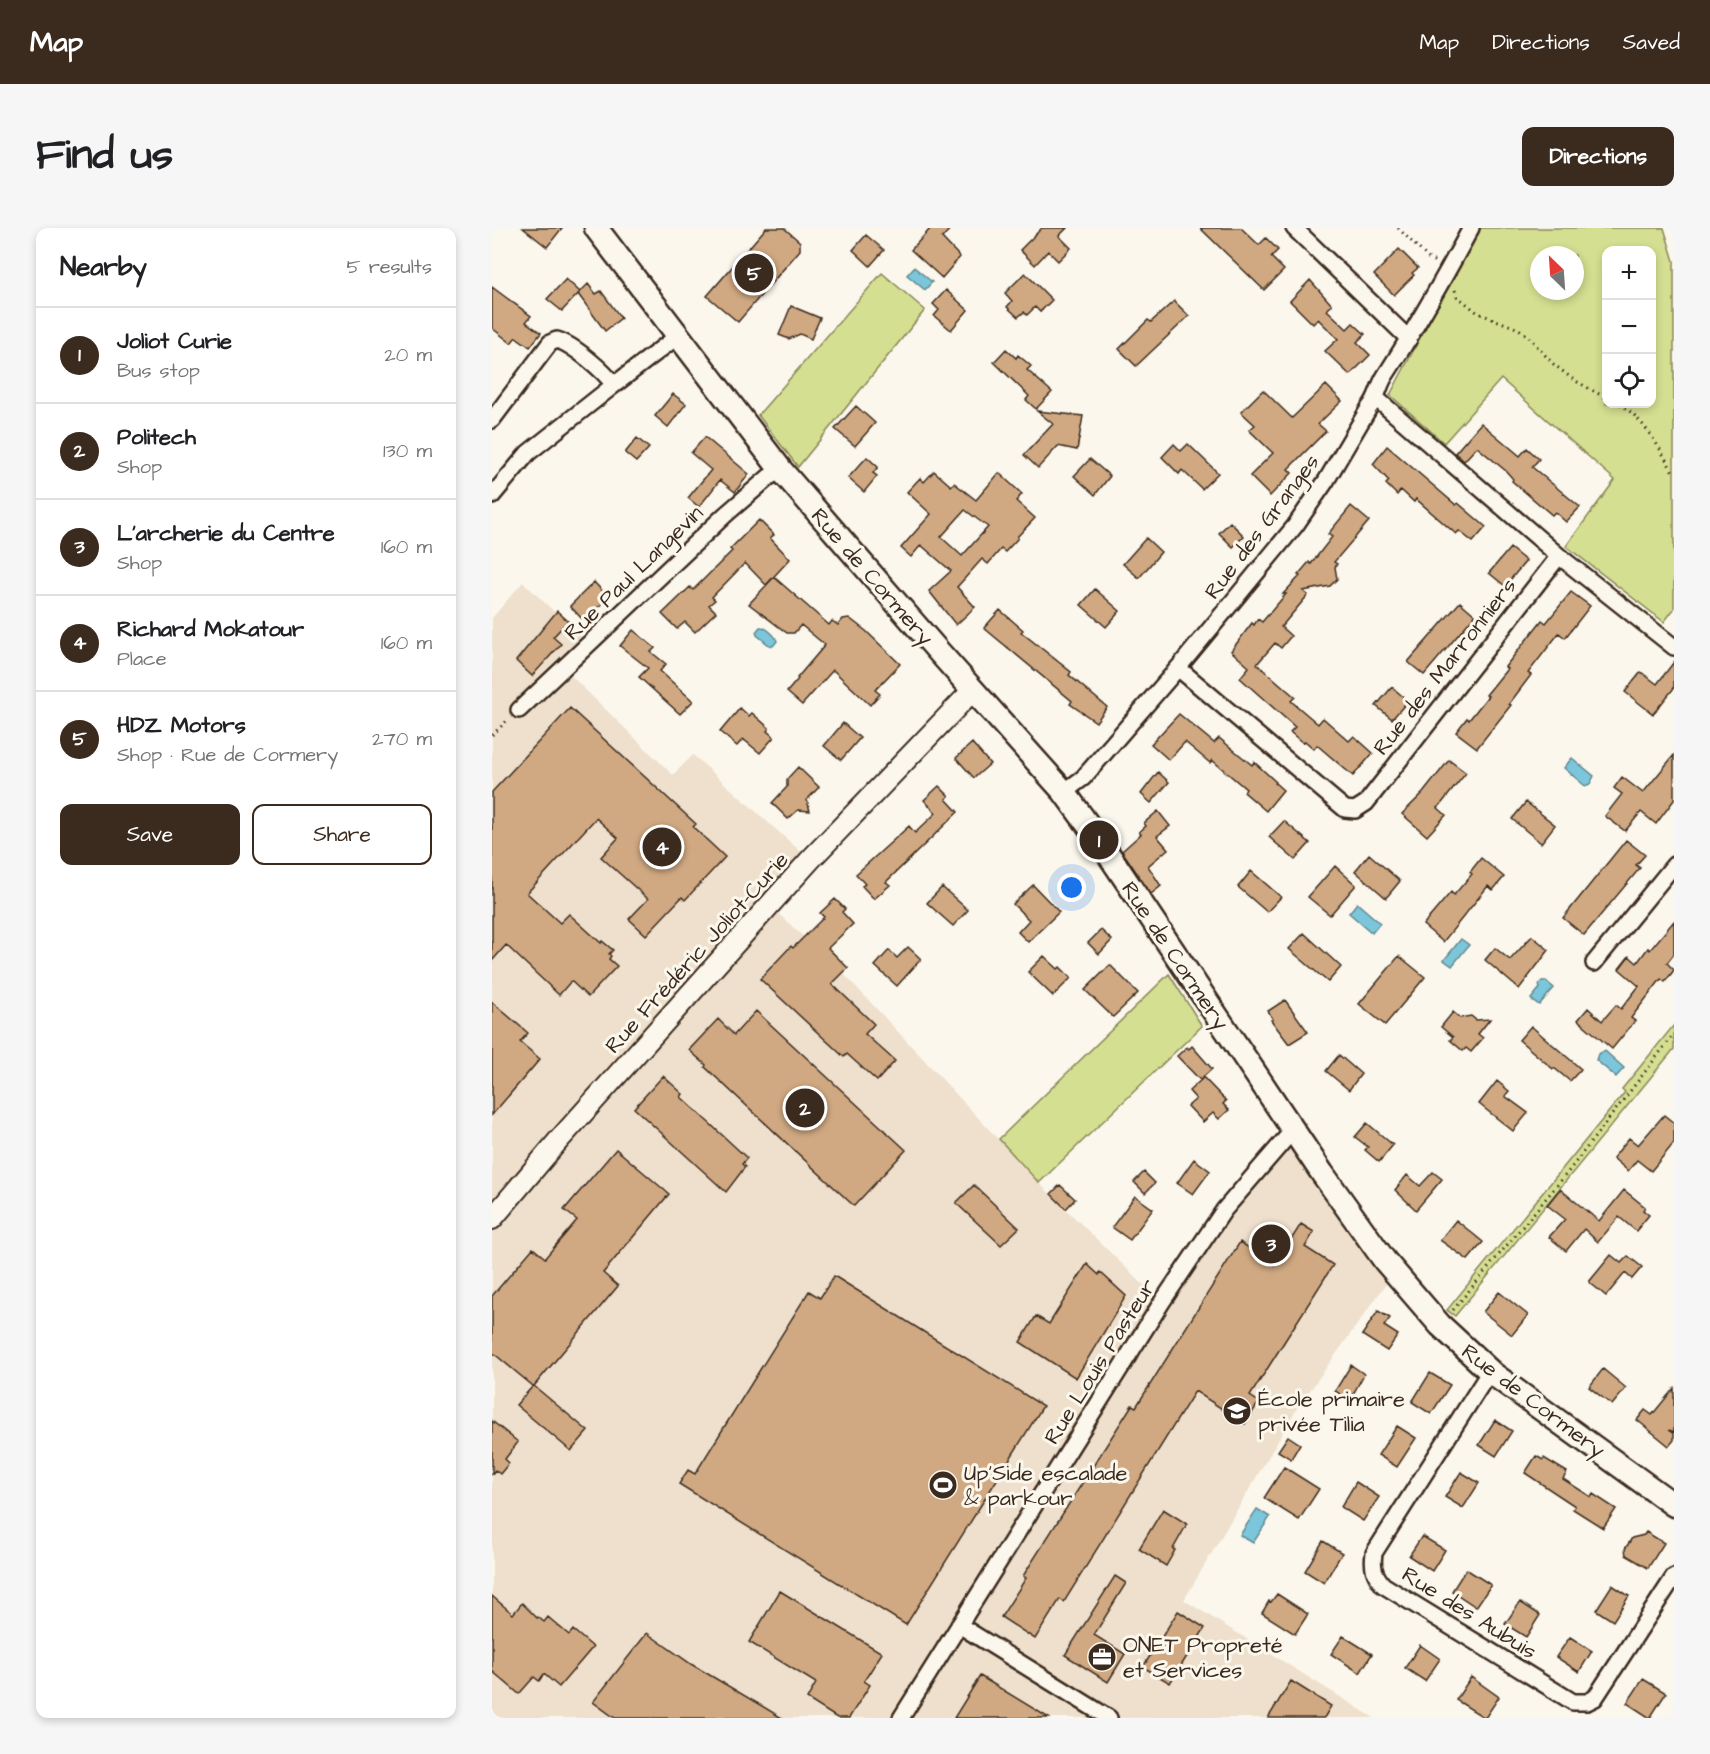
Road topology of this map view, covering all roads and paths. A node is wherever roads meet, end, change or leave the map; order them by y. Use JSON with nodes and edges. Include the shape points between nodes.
{"nodes":[{"id":1,"x":596,"y":228,"type":"edge"},
{"id":2,"x":1294,"y":228,"type":"edge"},
{"id":3,"x":1398,"y":228,"type":"edge"},
{"id":4,"x":1471,"y":228,"type":"edge"},
{"id":5,"x":1449,"y":268,"type":"junction"},
{"id":6,"x":679,"y":335,"type":"junction"},
{"id":7,"x":1408,"y":339,"type":"junction"},
{"id":8,"x":614,"y":385,"type":"junction"},
{"id":9,"x":1602,"y":396,"type":"edge"},
{"id":10,"x":1377,"y":399,"type":"junction"},
{"id":11,"x":1627,"y":408,"type":"edge"},
{"id":12,"x":492,"y":420,"type":"edge"},
{"id":13,"x":781,"y":470,"type":"junction"},
{"id":14,"x":1674,"y":474,"type":"edge"},
{"id":15,"x":492,"y":496,"type":"edge"},
{"id":16,"x":1558,"y":556,"type":"junction"},
{"id":17,"x":1674,"y":646,"type":"edge"},
{"id":18,"x":1178,"y":668,"type":"junction"},
{"id":19,"x":973,"y":690,"type":"junction"},
{"id":20,"x":519,"y":710,"type":"joint"},
{"id":21,"x":492,"y":735,"type":"edge"},
{"id":22,"x":1064,"y":792,"type":"junction"},
{"id":23,"x":1674,"y":865,"type":"edge"},
{"id":24,"x":1594,"y":963,"type":"dead end"},
{"id":25,"x":1674,"y":1034,"type":"edge"},
{"id":26,"x":1293,"y":1130,"type":"junction"},
{"id":27,"x":492,"y":1219,"type":"edge"},
{"id":28,"x":1440,"y":1325,"type":"junction"},
{"id":29,"x":1490,"y":1371,"type":"junction"},
{"id":30,"x":1674,"y":1505,"type":"edge"},
{"id":31,"x":1674,"y":1577,"type":"edge"},
{"id":32,"x":959,"y":1625,"type":"junction"},
{"id":33,"x":901,"y":1718,"type":"edge"},
{"id":34,"x":1109,"y":1718,"type":"edge"}],
"edges":[{"from":1,"to":6,"type":"main road","name":"Rue de Cormery"},
{"from":2,"to":7,"type":"street"},
{"from":3,"to":5,"type":"path","via":[[1429,259]]},
{"from":4,"to":5,"type":"street","name":"Rue des Granges"},
{"from":5,"to":7,"type":"street","name":"Rue des Granges"},
{"from":5,"to":9,"type":"path","via":[[1457,296],[1478,313],[1519,329],[1552,363]]},
{"from":6,"to":8,"type":"street"},
{"from":6,"to":13,"type":"main road","name":"Rue de Cormery"},
{"from":7,"to":10,"type":"street","name":"Rue des Granges","via":[[1378,387]]},
{"from":8,"to":12,"type":"street","via":[[586,359],[557,340]]},
{"from":8,"to":15,"type":"street","via":[[528,453]]},
{"from":10,"to":16,"type":"street"},
{"from":10,"to":18,"type":"street","name":"Rue des Granges","via":[[1294,526]]},
{"from":11,"to":14,"type":"path"},
{"from":13,"to":19,"type":"main road","name":"Rue de Cormery"},
{"from":13,"to":20,"type":"street","name":"Rue Paul Langevin","via":[[725,515]]},
{"from":16,"to":17,"type":"street"},
{"from":16,"to":18,"type":"street","name":"Rue des Marronniers","via":[[1366,803],[1355,810],[1345,809]]},
{"from":18,"to":22,"type":"street","name":"Rue des Granges","via":[[1083,778]]},
{"from":19,"to":22,"type":"main road","name":"Rue de Cormery"},
{"from":19,"to":27,"type":"street","name":"Rue Frédéric Joliot-Curie","via":[[810,860]]},
{"from":20,"to":21,"type":"path"},
{"from":22,"to":26,"type":"main road","name":"Rue de Cormery"},
{"from":23,"to":24,"type":"street"},
{"from":25,"to":28,"type":"path","via":[[1568,1172]]},
{"from":26,"to":28,"type":"main road","name":"Rue de Cormery","via":[[1385,1261]]},
{"from":26,"to":32,"type":"street","name":"Rue Louis Pasteur","via":[[1224,1210],[1180,1275]]},
{"from":28,"to":29,"type":"main road","name":"Rue de Cormery"},
{"from":29,"to":30,"type":"main road","name":"Rue de Cormery"},
{"from":29,"to":31,"type":"street","name":"Rue des Aubuis","via":[[1374,1553],[1372,1565],[1383,1585],[1580,1703],[1595,1698]]},
{"from":32,"to":33,"type":"street","name":"Rue Louis Pasteur"},
{"from":32,"to":34,"type":"street"}]}
